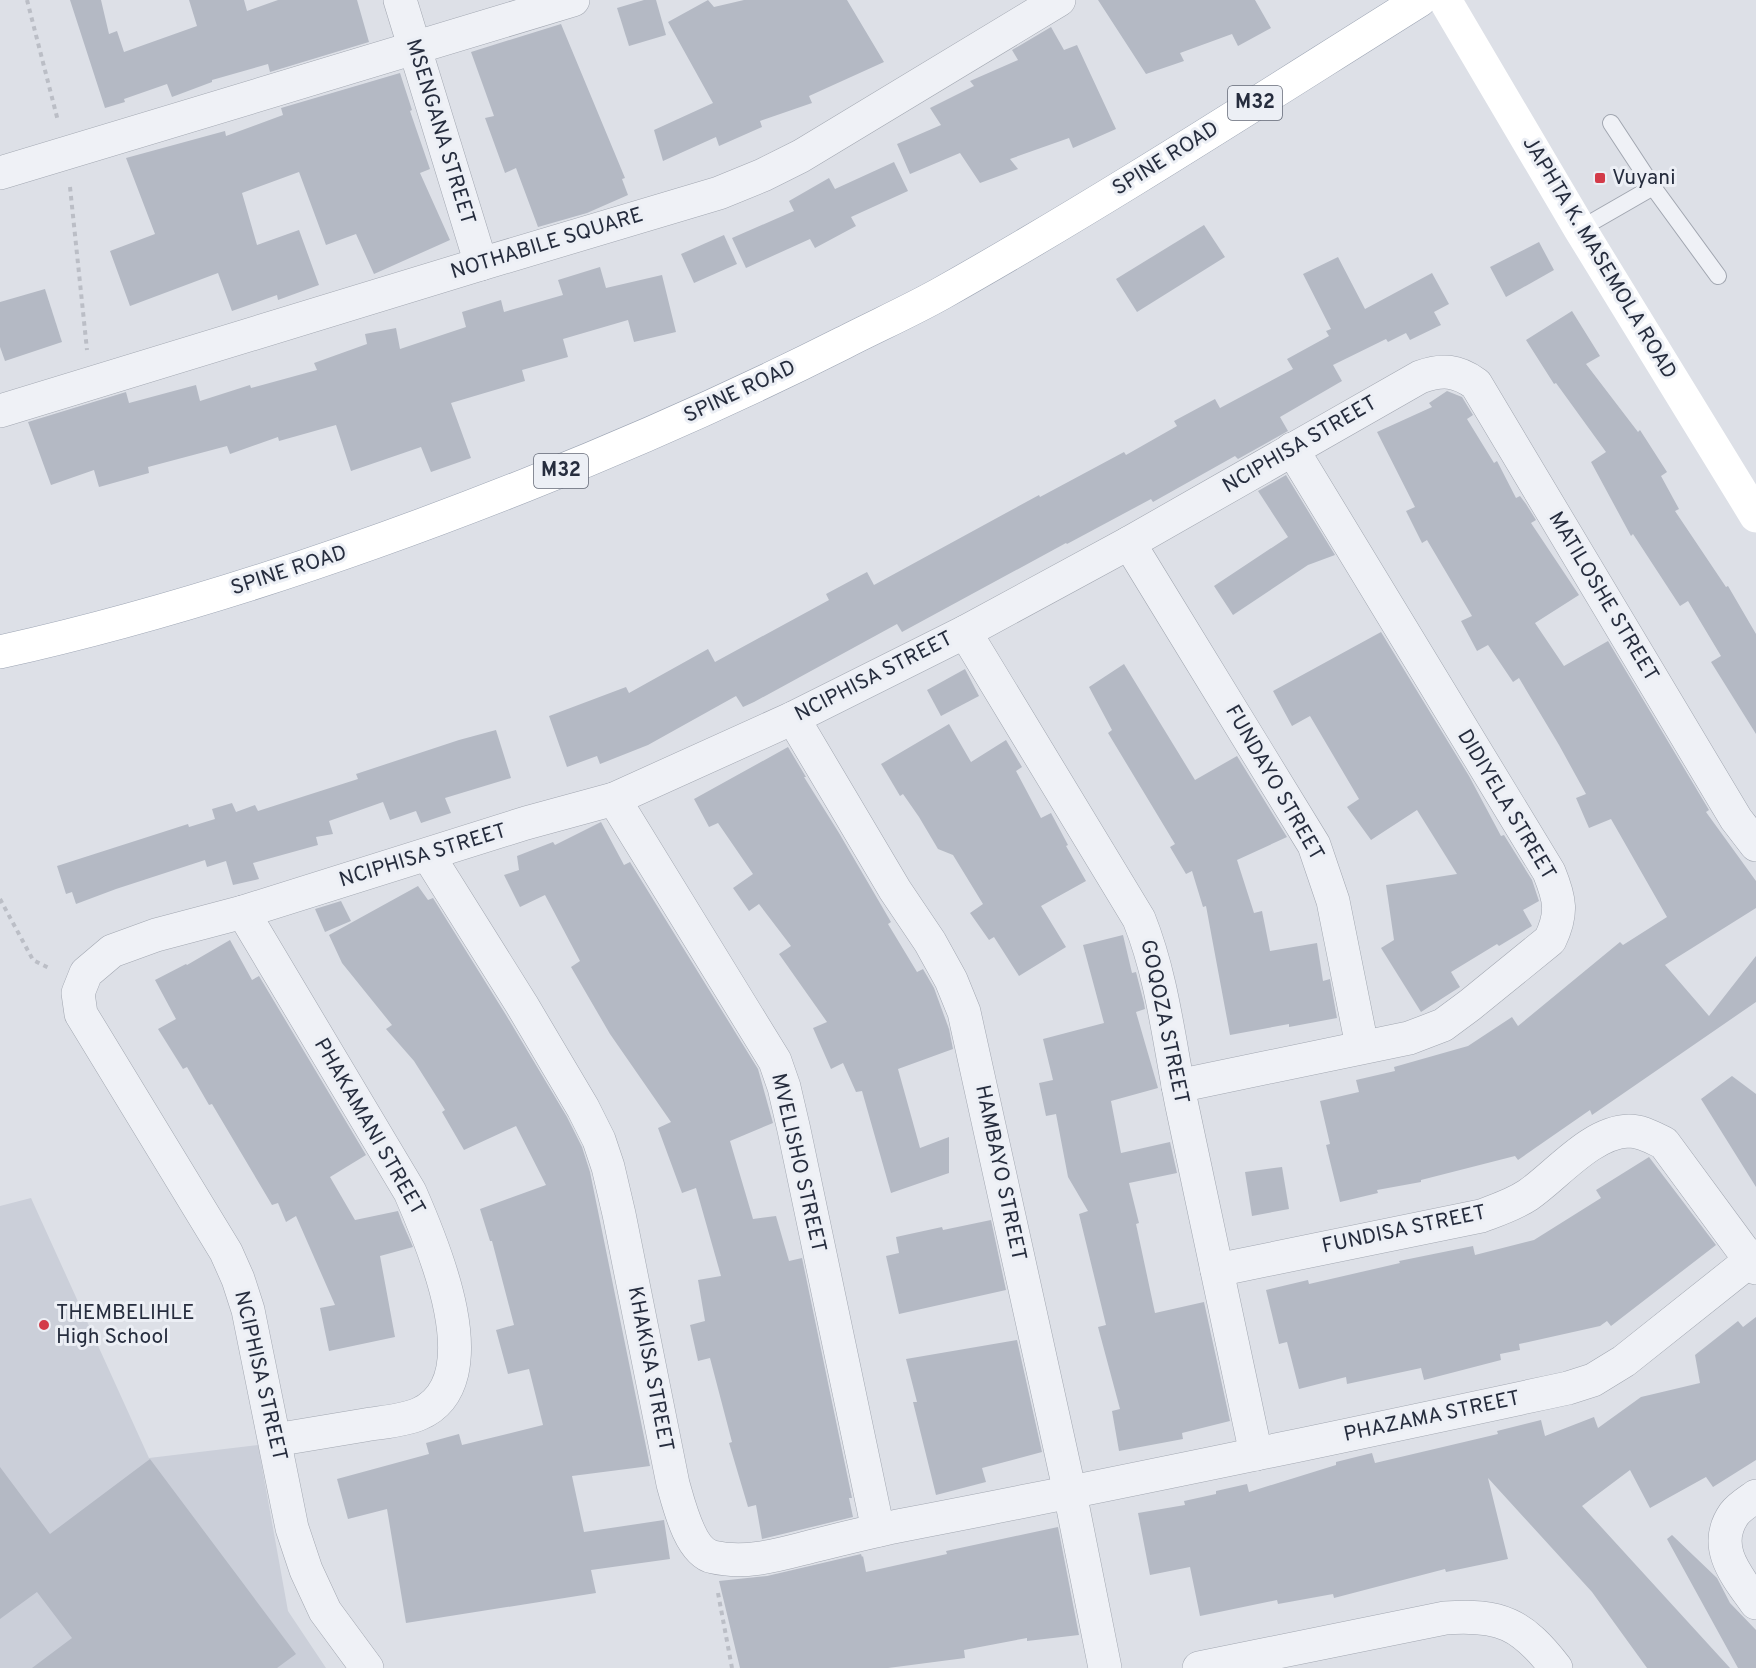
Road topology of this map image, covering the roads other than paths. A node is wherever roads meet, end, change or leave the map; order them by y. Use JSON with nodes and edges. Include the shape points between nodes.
{"nodes":[{"id":1,"x":400,"y":0,"type":"edge"},
{"id":2,"x":573,"y":0,"type":"edge"},
{"id":3,"x":1059,"y":0,"type":"edge"},
{"id":4,"x":1420,"y":0,"type":"edge"},
{"id":5,"x":1445,"y":0,"type":"edge"},
{"id":6,"x":415,"y":48,"type":"junction"},
{"id":7,"x":1611,"y":123,"type":"dead end"},
{"id":8,"x":0,"y":173,"type":"edge"},
{"id":9,"x":1653,"y":187,"type":"junction"},
{"id":10,"x":1580,"y":229,"type":"junction"},
{"id":11,"x":481,"y":264,"type":"junction"},
{"id":12,"x":1718,"y":276,"type":"dead end"},
{"id":13,"x":1435,"y":371,"type":"joint"},
{"id":14,"x":0,"y":411,"type":"edge"},
{"id":15,"x":1292,"y":449,"type":"junction"},
{"id":16,"x":1756,"y":516,"type":"edge"},
{"id":17,"x":1129,"y":543,"type":"junction"},
{"id":18,"x":965,"y":632,"type":"junction"},
{"id":19,"x":0,"y":652,"type":"edge"},
{"id":20,"x":793,"y":718,"type":"junction"},
{"id":21,"x":614,"y":799,"type":"junction"},
{"id":22,"x":1756,"y":845,"type":"edge"},
{"id":23,"x":428,"y":855,"type":"junction"},
{"id":24,"x":243,"y":912,"type":"junction"},
{"id":25,"x":1362,"y":1046,"type":"junction"},
{"id":26,"x":1178,"y":1086,"type":"junction"},
{"id":27,"x":1754,"y":1262,"type":"edge"},
{"id":28,"x":1217,"y":1270,"type":"junction"},
{"id":29,"x":275,"y":1440,"type":"junction"},
{"id":30,"x":1256,"y":1454,"type":"junction"},
{"id":31,"x":1070,"y":1493,"type":"junction"},
{"id":32,"x":1756,"y":1496,"type":"edge"},
{"id":33,"x":878,"y":1530,"type":"junction"},
{"id":34,"x":1756,"y":1603,"type":"edge"},
{"id":35,"x":367,"y":1668,"type":"edge"},
{"id":36,"x":1105,"y":1668,"type":"edge"},
{"id":37,"x":1199,"y":1668,"type":"edge"},
{"id":38,"x":1556,"y":1668,"type":"edge"}],
"edges":[{"from":1,"to":6,"type":"street","name":"MSENGANA STREET"},
{"from":2,"to":6,"type":"street"},
{"from":3,"to":11,"type":"street","name":"NOTHABILE SQUARE","via":[[763,175],[719,193]]},
{"from":4,"to":19,"type":"main road","name":"SPINE ROAD","number":"M32","via":[[1089,207],[939,295],[783,373],[612,451],[431,522],[269,579],[71,636]]},
{"from":5,"to":10,"type":"main road","name":"JAPHTA K. MASEMOLA ROAD"},
{"from":6,"to":8,"type":"street"},
{"from":6,"to":11,"type":"street","name":"MSENGANA STREET"},
{"from":7,"to":9,"type":"lane"},
{"from":9,"to":10,"type":"lane"},
{"from":9,"to":12,"type":"lane"},
{"from":10,"to":16,"type":"main road","name":"JAPHTA K. MASEMOLA ROAD"},
{"from":11,"to":14,"type":"street","name":"NOTHABILE SQUARE"},
{"from":13,"to":15,"type":"street","name":"NCIPHISA STREET"},
{"from":13,"to":22,"type":"street","name":"MATILOSHE STREET","via":[[1464,375],[1476,384],[1729,808]]},
{"from":15,"to":17,"type":"street","name":"NCIPHISA STREET"},
{"from":15,"to":25,"type":"street","name":"DIDIYELA STREET","via":[[1549,872],[1560,908],[1550,940],[1443,1025],[1409,1038]]},
{"from":17,"to":18,"type":"street","name":"NCIPHISA STREET"},
{"from":17,"to":25,"type":"street","name":"FUNDAYO STREET","via":[[1314,845],[1333,901]]},
{"from":18,"to":20,"type":"street","name":"NCIPHISA STREET"},
{"from":18,"to":26,"type":"street","name":"GOQOZA STREET","via":[[1139,919],[1156,971]]},
{"from":20,"to":21,"type":"street","name":"NCIPHISA STREET"},
{"from":20,"to":31,"type":"street","name":"HAMBAYO STREET","via":[[930,942],[964,1012]]},
{"from":21,"to":23,"type":"street","name":"NCIPHISA STREET"},
{"from":21,"to":33,"type":"street","name":"MVELISHO STREET","via":[[775,1061],[794,1130]]},
{"from":23,"to":24,"type":"street","name":"NCIPHISA STREET"},
{"from":23,"to":33,"type":"street","name":"KHAKISA STREET","via":[[584,1108],[599,1140],[619,1214],[673,1484],[684,1519],[701,1552],[733,1560],[767,1557]]},
{"from":24,"to":29,"type":"street","name":"NCIPHISA STREET","via":[[112,951],[86,973],[78,993],[81,1014],[226,1252],[238,1279]]},
{"from":24,"to":29,"type":"street","name":"PHAKAMANI STREET","via":[[410,1192],[430,1237],[454,1330],[451,1378],[439,1399],[420,1413]]},
{"from":25,"to":26,"type":"street","name":"DIDIYELA STREET"},
{"from":26,"to":28,"type":"street","name":"GOQOZA STREET"},
{"from":27,"to":28,"type":"street","name":"FUNDISA STREET","via":[[1664,1143],[1628,1131],[1585,1148],[1526,1196],[1481,1216]]},
{"from":27,"to":30,"type":"street","name":"PHAZAMA STREET","via":[[1593,1380]]},
{"from":28,"to":30,"type":"street","name":"GOQOZA STREET"},
{"from":29,"to":35,"type":"street","name":"NCIPHISA STREET","via":[[292,1528],[306,1570],[325,1611]]},
{"from":30,"to":31,"type":"street","name":"PHAZAMA STREET"},
{"from":31,"to":33,"type":"street"},
{"from":31,"to":36,"type":"street","name":"HAMBAYO STREET"},
{"from":32,"to":34,"type":"street","via":[[1734,1513],[1725,1535],[1725,1553]]},
{"from":37,"to":38,"type":"street","via":[[1471,1616],[1514,1626]]}]}
